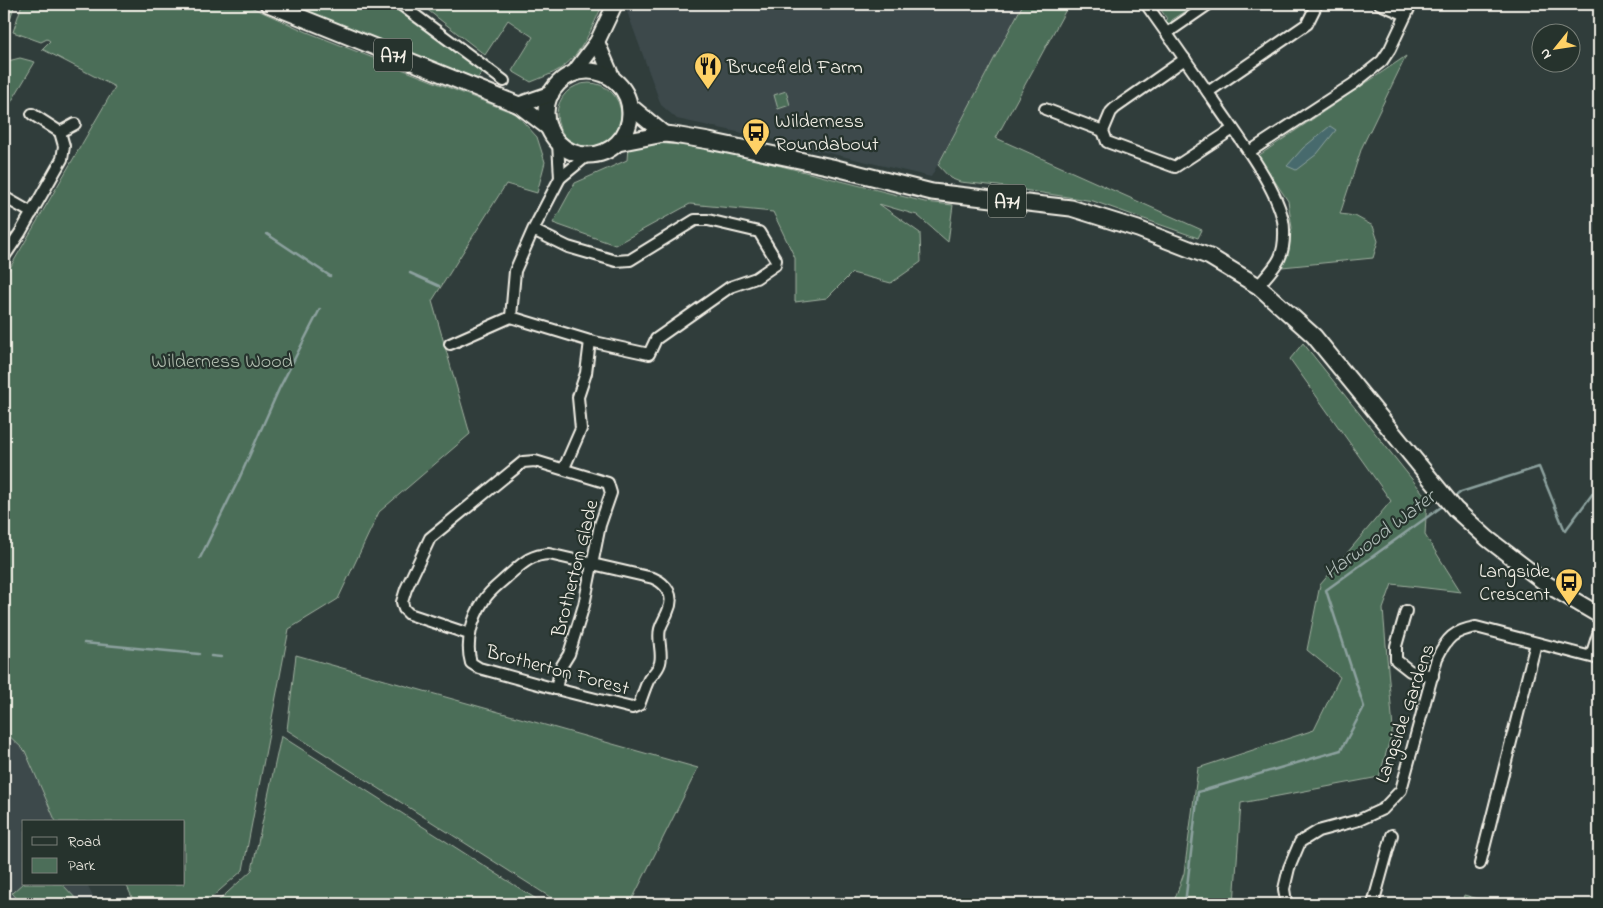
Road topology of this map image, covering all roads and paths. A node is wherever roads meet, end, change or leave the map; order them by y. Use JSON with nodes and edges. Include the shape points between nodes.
{"nodes":[{"id":1,"x":268,"y":4,"type":"edge"},
{"id":2,"x":400,"y":4,"type":"edge"},
{"id":3,"x":615,"y":4,"type":"edge"},
{"id":4,"x":1146,"y":4,"type":"edge"},
{"id":5,"x":1209,"y":4,"type":"edge"},
{"id":6,"x":1317,"y":4,"type":"edge"},
{"id":7,"x":1380,"y":4,"type":"edge"},
{"id":8,"x":1411,"y":4,"type":"edge"},
{"id":9,"x":1406,"y":16,"type":"junction"},
{"id":10,"x":1167,"y":33,"type":"junction"},
{"id":11,"x":597,"y":42,"type":"junction"},
{"id":12,"x":1185,"y":59,"type":"junction"},
{"id":13,"x":573,"y":74,"type":"junction"},
{"id":14,"x":612,"y":79,"type":"junction"},
{"id":15,"x":504,"y":81,"type":"dead end"},
{"id":16,"x":1208,"y":92,"type":"junction"},
{"id":17,"x":551,"y":94,"type":"junction"},
{"id":18,"x":519,"y":105,"type":"junction"},
{"id":19,"x":630,"y":106,"type":"junction"},
{"id":20,"x":1045,"y":110,"type":"dead end"},
{"id":21,"x":32,"y":114,"type":"dead end"},
{"id":22,"x":75,"y":124,"type":"dead end"},
{"id":23,"x":549,"y":128,"type":"junction"},
{"id":24,"x":1233,"y":129,"type":"junction"},
{"id":25,"x":1102,"y":131,"type":"junction"},
{"id":26,"x":60,"y":132,"type":"junction"},
{"id":27,"x":664,"y":134,"type":"junction"},
{"id":28,"x":558,"y":143,"type":"junction"},
{"id":29,"x":618,"y":143,"type":"junction"},
{"id":30,"x":1249,"y":152,"type":"junction"},
{"id":31,"x":588,"y":156,"type":"junction"},
{"id":32,"x":560,"y":178,"type":"junction"},
{"id":33,"x":4,"y":196,"type":"edge"},
{"id":34,"x":32,"y":212,"type":"junction"},
{"id":35,"x":533,"y":230,"type":"junction"},
{"id":36,"x":4,"y":257,"type":"edge"},
{"id":37,"x":1258,"y":286,"type":"junction"},
{"id":38,"x":511,"y":317,"type":"junction"},
{"id":39,"x":590,"y":341,"type":"junction"},
{"id":40,"x":450,"y":344,"type":"dead end"},
{"id":41,"x":564,"y":468,"type":"junction"},
{"id":42,"x":592,"y":564,"type":"junction"},
{"id":43,"x":1406,"y":611,"type":"dead end"},
{"id":44,"x":1599,"y":615,"type":"edge"},
{"id":45,"x":1599,"y":632,"type":"edge"},
{"id":46,"x":469,"y":634,"type":"junction"},
{"id":47,"x":1536,"y":643,"type":"junction"},
{"id":48,"x":1595,"y":658,"type":"edge"},
{"id":49,"x":1433,"y":676,"type":"junction"},
{"id":50,"x":556,"y":689,"type":"junction"},
{"id":51,"x":1392,"y":835,"type":"dead end"},
{"id":52,"x":1480,"y":864,"type":"dead end"},
{"id":53,"x":1288,"y":904,"type":"edge"},
{"id":54,"x":1372,"y":904,"type":"edge"}],
"edges":[{"from":1,"to":18,"type":"main road","number":"A71"},
{"from":2,"to":15,"type":"street"},
{"from":3,"to":11,"type":"street"},
{"from":4,"to":10,"type":"street"},
{"from":5,"to":10,"type":"street"},
{"from":6,"to":16,"type":"street","via":[[1307,24]]},
{"from":7,"to":9,"type":"street"},
{"from":8,"to":9,"type":"street"},
{"from":9,"to":30,"type":"street","via":[[1382,60],[1353,84]]},
{"from":10,"to":12,"type":"street"},
{"from":11,"to":13,"type":"street"},
{"from":11,"to":14,"type":"street"},
{"from":12,"to":16,"type":"street"},
{"from":12,"to":25,"type":"street","via":[[1115,108]]},
{"from":13,"to":14,"type":"main road","via":[[587,71]]},
{"from":13,"to":17,"type":"main road","via":[[564,78]]},
{"from":14,"to":19,"type":"main road","via":[[621,86]]},
{"from":16,"to":24,"type":"street"},
{"from":17,"to":18,"type":"main road"},
{"from":17,"to":23,"type":"main road","number":"A71","via":[[546,116]]},
{"from":18,"to":23,"type":"main road","number":"A71"},
{"from":19,"to":27,"type":"main road"},
{"from":19,"to":29,"type":"main road","via":[[626,133]]},
{"from":20,"to":25,"type":"street"},
{"from":21,"to":26,"type":"street"},
{"from":22,"to":26,"type":"street"},
{"from":23,"to":28,"type":"main road","number":"A71"},
{"from":24,"to":25,"type":"street","via":[[1175,167],[1107,142]]},
{"from":24,"to":30,"type":"street"},
{"from":26,"to":34,"type":"street","via":[[64,146],[62,159]]},
{"from":27,"to":29,"type":"main road","number":"A71"},
{"from":27,"to":37,"type":"main road","number":"A71","via":[[832,167],[932,192],[1071,208],[1210,257]]},
{"from":28,"to":31,"type":"main road","via":[[567,150]]},
{"from":28,"to":32,"type":"street"},
{"from":29,"to":31,"type":"main road","number":"A71","via":[[609,150]]},
{"from":30,"to":37,"type":"street","via":[[1277,200],[1284,228],[1280,260]]},
{"from":31,"to":32,"type":"street"},
{"from":32,"to":35,"type":"street"},
{"from":33,"to":34,"type":"street"},
{"from":34,"to":36,"type":"street"},
{"from":35,"to":38,"type":"street","via":[[515,271]]},
{"from":35,"to":39,"type":"street","via":[[568,247],[616,261],[630,260],[696,220],[708,220],[759,232],[776,260],[775,265],[756,278],[730,287],[656,339],[649,354]]},
{"from":37,"to":44,"type":"main road","number":"A71","via":[[1314,336],[1455,509],[1488,539],[1548,584]]},
{"from":38,"to":39,"type":"street"},
{"from":38,"to":40,"type":"street","via":[[479,325]]},
{"from":39,"to":41,"type":"street","via":[[586,373],[578,397],[581,429]]},
{"from":41,"to":42,"type":"street","name":"Brotherton Glade","via":[[608,483],[611,493]]},
{"from":41,"to":46,"type":"street","via":[[535,461],[523,462],[430,538],[406,589],[402,602],[404,609],[409,614]]},
{"from":42,"to":46,"type":"street","via":[[549,554],[531,558],[484,599]]},
{"from":42,"to":50,"type":"street","name":"Brotherton Glade","via":[[582,613]]},
{"from":42,"to":50,"type":"street","name":"Brotherton Forest","via":[[653,578],[669,590],[669,610],[660,630],[662,653],[659,664],[648,680],[639,705],[632,708]]},
{"from":43,"to":49,"type":"street","via":[[1396,646],[1396,660],[1410,671]]},
{"from":45,"to":48,"type":"street"},
{"from":46,"to":50,"type":"street","name":"Brotherton Forest","via":[[471,663]]},
{"from":47,"to":48,"type":"street","name":"Langside Gardens"},
{"from":47,"to":49,"type":"street","name":"Langside Gardens","via":[[1476,627],[1461,630],[1444,643]]},
{"from":47,"to":52,"type":"street"},
{"from":49,"to":53,"type":"street","name":"Langside Gardens","via":[[1401,790],[1383,809],[1359,820],[1318,831],[1300,842],[1284,889]]},
{"from":51,"to":54,"type":"street"}]}
